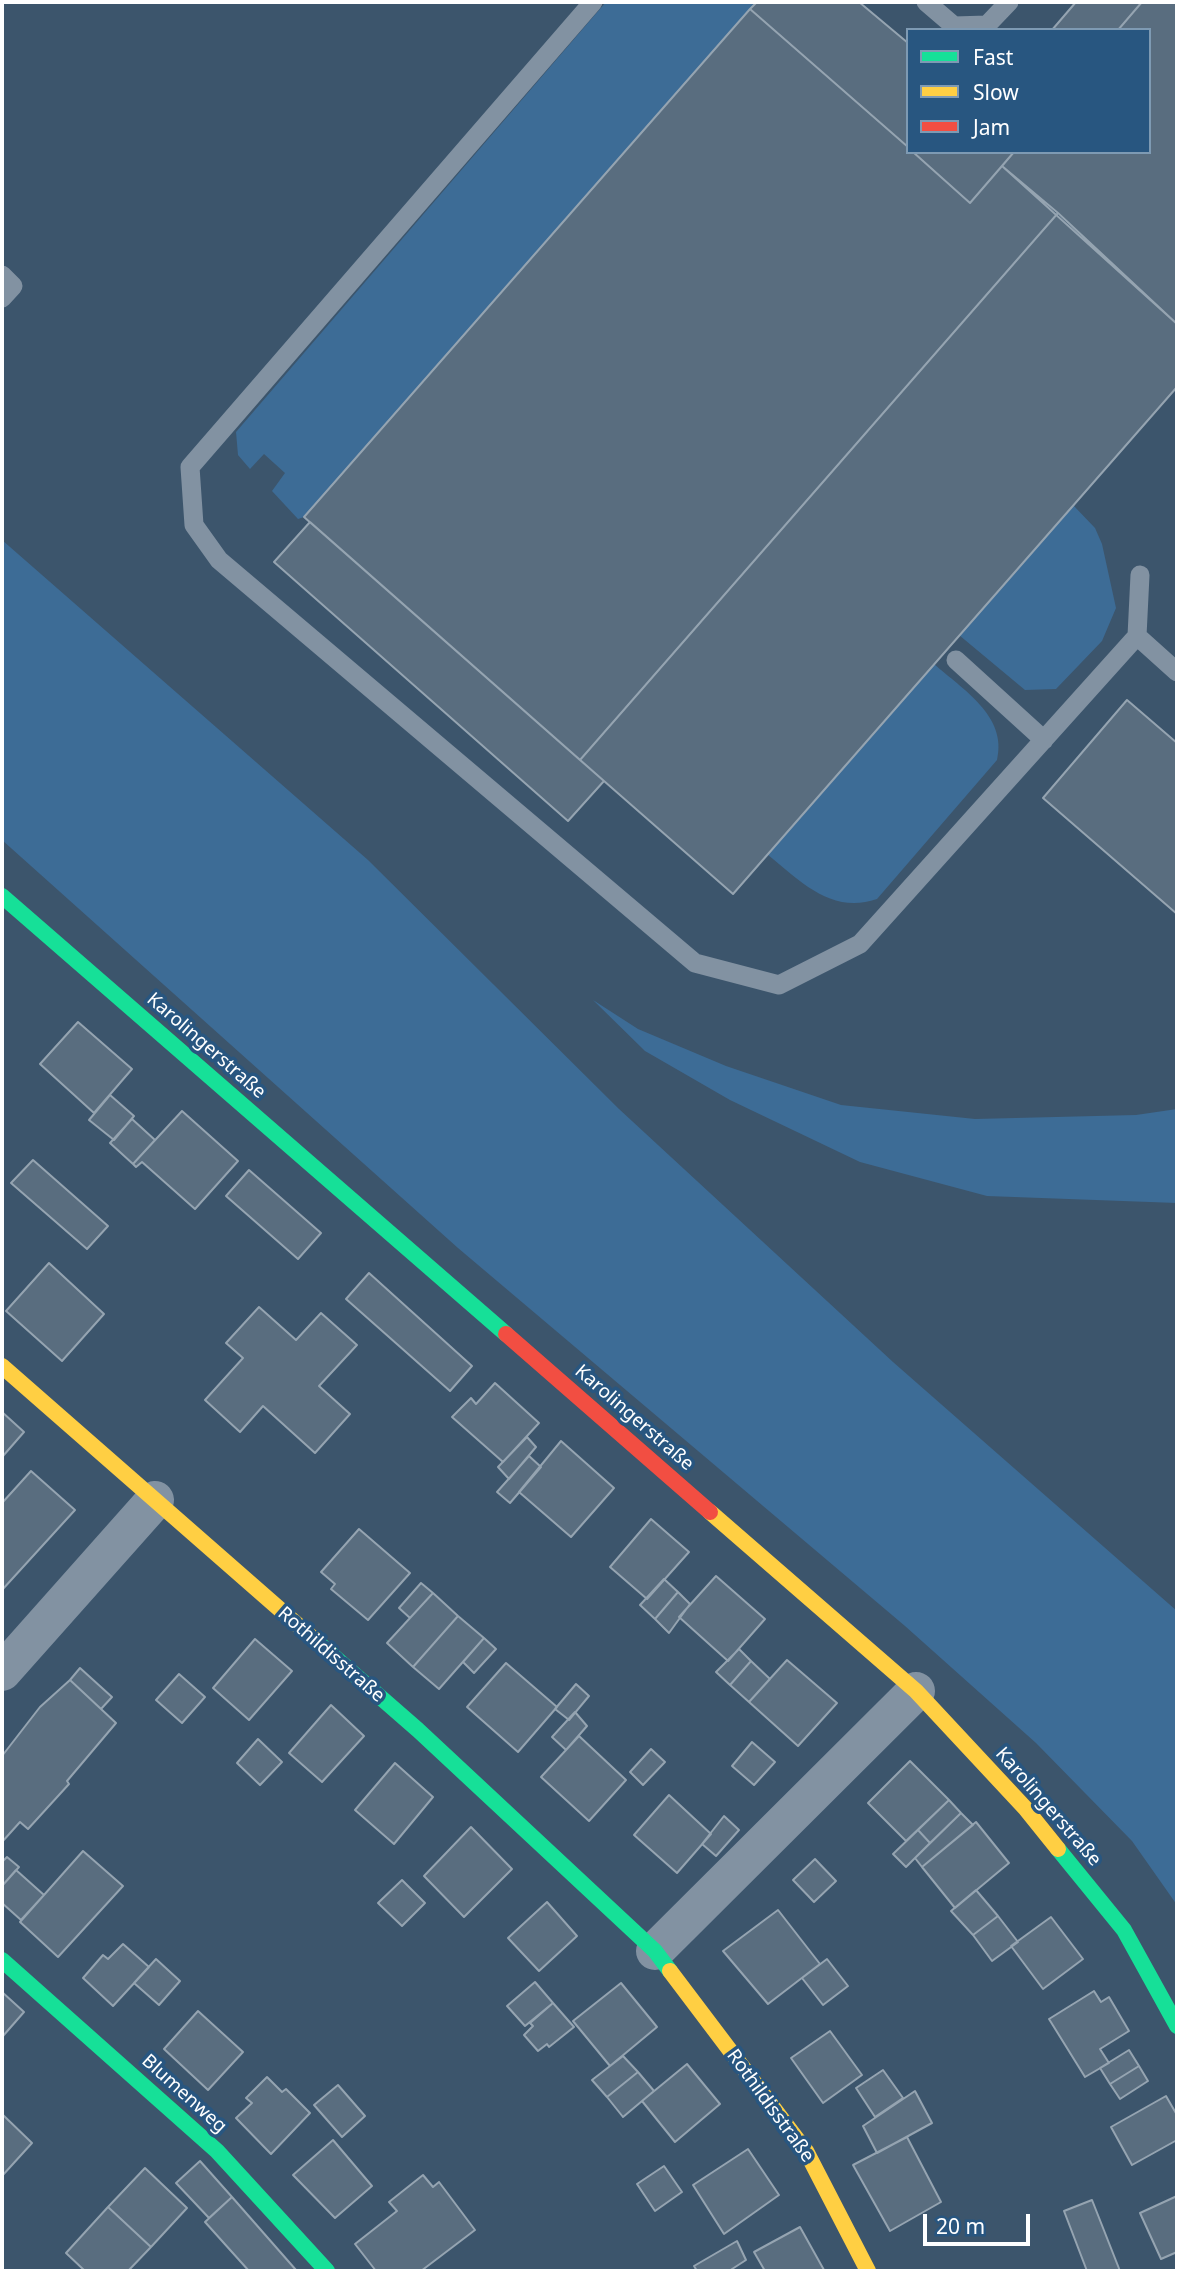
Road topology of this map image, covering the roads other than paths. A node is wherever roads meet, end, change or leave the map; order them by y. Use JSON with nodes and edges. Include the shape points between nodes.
{"nodes":[{"id":1,"x":593,"y":2,"type":"edge"},
{"id":2,"x":926,"y":2,"type":"edge"},
{"id":3,"x":1009,"y":2,"type":"edge"},
{"id":4,"x":2,"y":275,"type":"edge"},
{"id":5,"x":2,"y":298,"type":"edge"},
{"id":6,"x":1140,"y":575,"type":"dead end"},
{"id":7,"x":1137,"y":636,"type":"junction"},
{"id":8,"x":956,"y":660,"type":"dead end"},
{"id":9,"x":1177,"y":672,"type":"edge"},
{"id":10,"x":1044,"y":740,"type":"junction"},
{"id":11,"x":2,"y":896,"type":"edge"},
{"id":12,"x":2,"y":1366,"type":"edge"},
{"id":13,"x":155,"y":1500,"type":"junction"},
{"id":14,"x":2,"y":1672,"type":"edge"},
{"id":15,"x":916,"y":1691,"type":"junction"},
{"id":16,"x":655,"y":1951,"type":"junction"},
{"id":17,"x":2,"y":1960,"type":"edge"},
{"id":18,"x":1177,"y":2026,"type":"edge"},
{"id":19,"x":327,"y":2271,"type":"edge"},
{"id":20,"x":868,"y":2271,"type":"edge"}],
"edges":[{"from":1,"to":10,"type":"lane","via":[[190,467],[194,525],[219,560],[695,963],[779,985],[860,944]]},
{"from":2,"to":3,"type":"lane","via":[[954,26],[987,25]]},
{"from":4,"to":5,"type":"lane","via":[[13,286]]},
{"from":6,"to":7,"type":"lane"},
{"from":7,"to":9,"type":"lane"},
{"from":7,"to":10,"type":"lane"},
{"from":8,"to":10,"type":"lane"},
{"from":11,"to":15,"type":"street","name":"Karolingerstraße"},
{"from":12,"to":13,"type":"street","name":"Rothildisstraße"},
{"from":13,"to":14,"type":"street"},
{"from":13,"to":16,"type":"street","name":"Rothildisstraße","via":[[418,1730]]},
{"from":15,"to":16,"type":"street"},
{"from":15,"to":18,"type":"street","name":"Karolingerstraße","via":[[1025,1808],[1124,1930]]},
{"from":16,"to":20,"type":"street","name":"Rothildisstraße","via":[[806,2151]]},
{"from":17,"to":19,"type":"street","name":"Blumenweg","via":[[217,2151]]}]}
